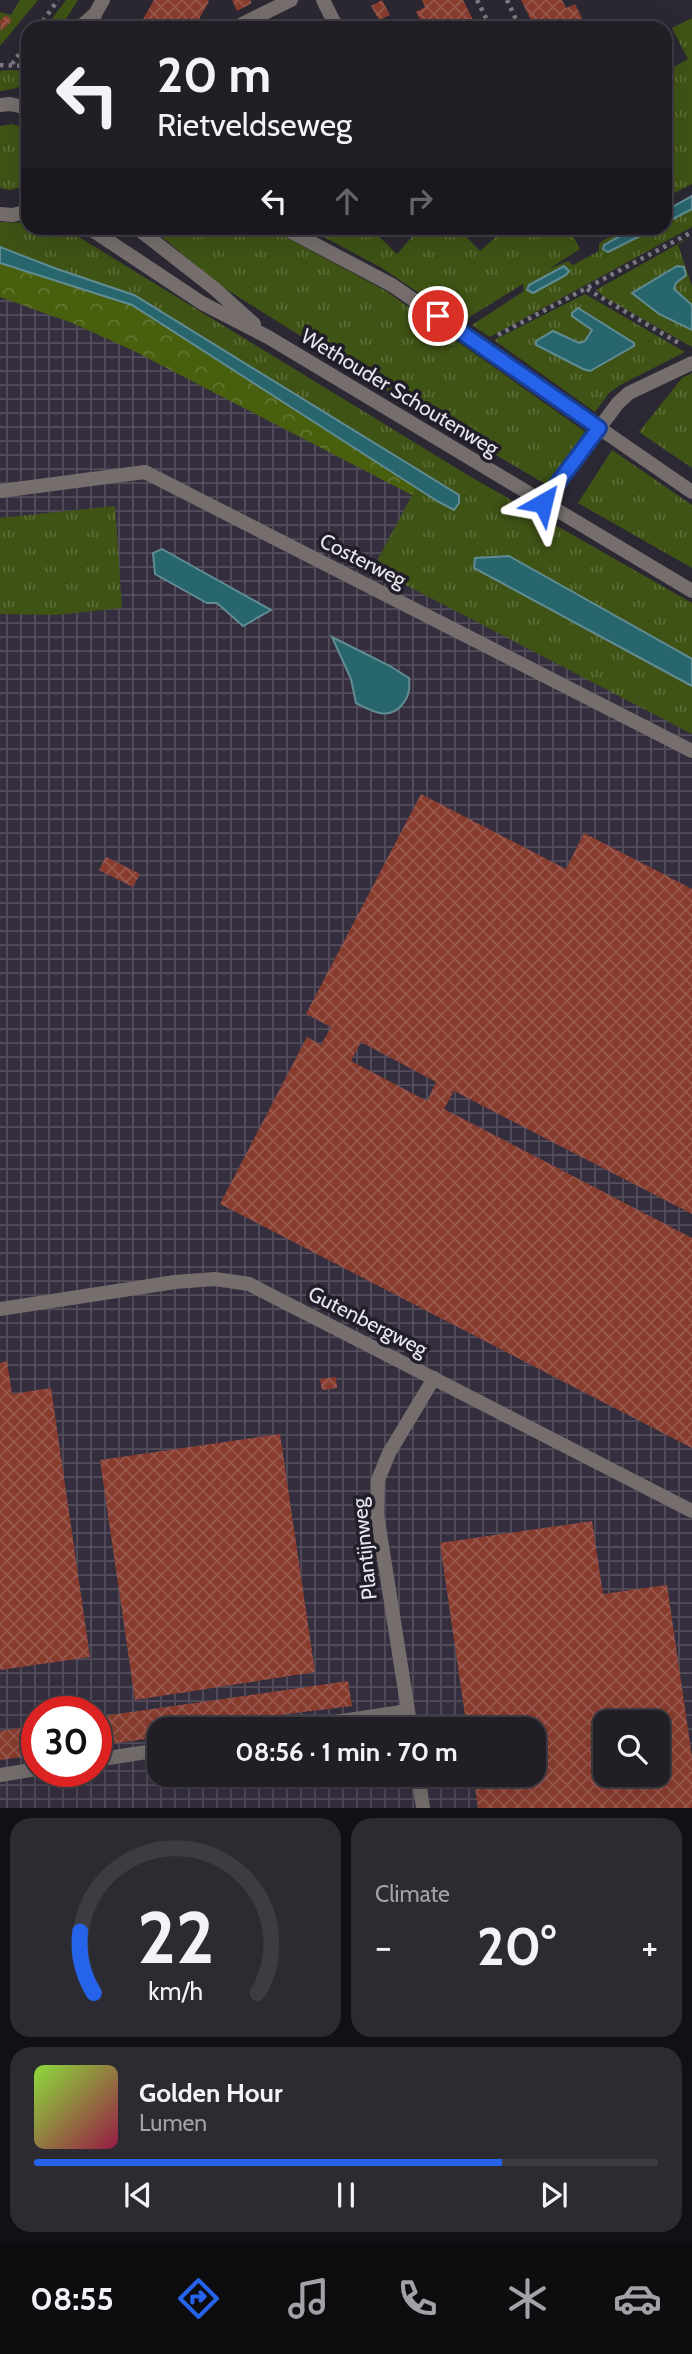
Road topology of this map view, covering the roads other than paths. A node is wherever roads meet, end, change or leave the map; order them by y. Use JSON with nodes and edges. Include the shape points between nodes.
{"nodes":[{"id":1,"x":103,"y":0,"type":"edge"},
{"id":2,"x":291,"y":0,"type":"edge"},
{"id":3,"x":323,"y":0,"type":"edge"},
{"id":4,"x":94,"y":21,"type":"edge"},
{"id":5,"x":248,"y":21,"type":"edge"},
{"id":6,"x":334,"y":21,"type":"edge"},
{"id":7,"x":21,"y":104,"type":"edge"},
{"id":8,"x":0,"y":105,"type":"edge"},
{"id":9,"x":21,"y":213,"type":"edge"},
{"id":10,"x":0,"y":214,"type":"edge"},
{"id":11,"x":100,"y":235,"type":"edge"},
{"id":12,"x":146,"y":235,"type":"edge"},
{"id":13,"x":297,"y":235,"type":"edge"},
{"id":14,"x":268,"y":337,"type":"junction"},
{"id":15,"x":692,"y":363,"type":"edge"},
{"id":16,"x":599,"y":428,"type":"junction"},
{"id":17,"x":0,"y":491,"type":"edge"},
{"id":18,"x":692,"y":492,"type":"edge"},
{"id":19,"x":543,"y":503,"type":"junction"},
{"id":20,"x":692,"y":591,"type":"edge"},
{"id":21,"x":692,"y":751,"type":"edge"},
{"id":22,"x":0,"y":1309,"type":"edge"},
{"id":23,"x":434,"y":1378,"type":"junction"},
{"id":24,"x":692,"y":1511,"type":"edge"},
{"id":25,"x":408,"y":1711,"type":"junction"},
{"id":26,"x":368,"y":1717,"type":"edge"},
{"id":27,"x":409,"y":1717,"type":"edge"},
{"id":28,"x":147,"y":1752,"type":"edge"},
{"id":29,"x":112,"y":1757,"type":"edge"},
{"id":30,"x":21,"y":1772,"type":"edge"},
{"id":31,"x":0,"y":1775,"type":"edge"},
{"id":32,"x":420,"y":1787,"type":"edge"},
{"id":33,"x":423,"y":1808,"type":"edge"}],
"edges":[{"from":1,"to":4,"type":"street"},
{"from":2,"to":5,"type":"street"},
{"from":3,"to":6,"type":"street"},
{"from":7,"to":8,"type":"street"},
{"from":9,"to":10,"type":"street"},
{"from":11,"to":14,"type":"street","name":"Wethouder Schoutenweg","via":[[202,303]]},
{"from":12,"to":14,"type":"street","name":"Wethouder Schoutenweg"},
{"from":13,"to":16,"type":"street","via":[[392,285]]},
{"from":14,"to":19,"type":"street","name":"Wethouder Schoutenweg"},
{"from":15,"to":16,"type":"street","via":[[629,393]]},
{"from":16,"to":18,"type":"street"},
{"from":16,"to":19,"type":"street"},
{"from":17,"to":21,"type":"street","name":"Costerweg","via":[[145,472]]},
{"from":19,"to":20,"type":"street","name":"Wethouder Schoutenweg"},
{"from":22,"to":23,"type":"street","name":"Gutenbergweg","via":[[175,1282],[215,1279],[249,1284]]},
{"from":23,"to":24,"type":"street","name":"Gutenbergweg"},
{"from":23,"to":25,"type":"street","name":"Plantijnweg","via":[[378,1480],[377,1514]]},
{"from":25,"to":26,"type":"street"},
{"from":25,"to":27,"type":"street","name":"Plantijnweg"},
{"from":28,"to":29,"type":"street"},
{"from":30,"to":31,"type":"street"},
{"from":32,"to":33,"type":"street"}]}
